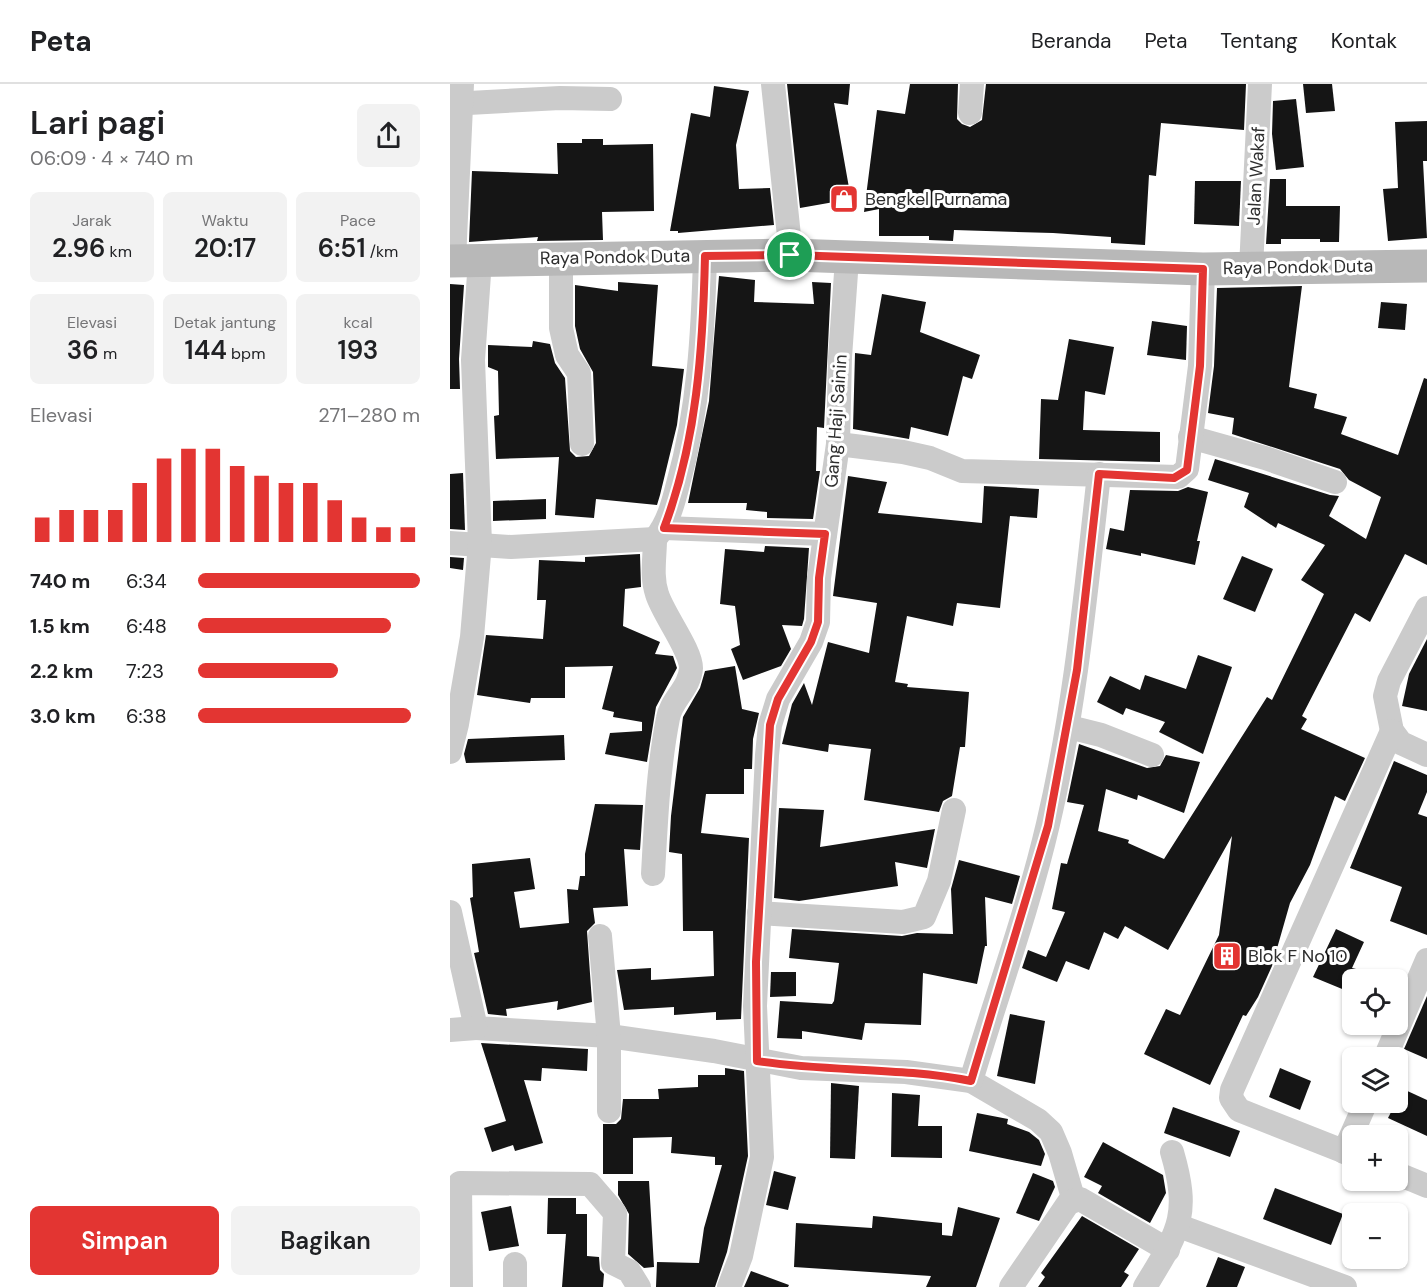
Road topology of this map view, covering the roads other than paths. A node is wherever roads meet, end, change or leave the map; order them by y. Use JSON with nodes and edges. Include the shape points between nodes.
{"nodes":[{"id":1,"x":773,"y":84,"type":"edge"},
{"id":2,"x":972,"y":84,"type":"edge"},
{"id":3,"x":1260,"y":84,"type":"edge"},
{"id":4,"x":458,"y":97,"type":"edge"},
{"id":5,"x":610,"y":99,"type":"dead end"},
{"id":6,"x":970,"y":113,"type":"dead end"},
{"id":7,"x":790,"y":255,"type":"junction"},
{"id":8,"x":705,"y":256,"type":"junction"},
{"id":9,"x":561,"y":258,"type":"junction"},
{"id":10,"x":847,"y":259,"type":"junction"},
{"id":11,"x":461,"y":261,"type":"edge"},
{"id":12,"x":1427,"y":266,"type":"edge"},
{"id":13,"x":1251,"y":268,"type":"junction"},
{"id":14,"x":1203,"y":269,"type":"junction"},
{"id":15,"x":1190,"y":437,"type":"junction"},
{"id":16,"x":582,"y":444,"type":"dead end"},
{"id":17,"x":838,"y":444,"type":"junction"},
{"id":18,"x":1099,"y":474,"type":"junction"},
{"id":19,"x":1335,"y":482,"type":"dead end"},
{"id":20,"x":660,"y":534,"type":"junction"},
{"id":21,"x":825,"y":534,"type":"junction"},
{"id":22,"x":450,"y":543,"type":"edge"},
{"id":23,"x":480,"y":543,"type":"junction"},
{"id":24,"x":1427,"y":608,"type":"edge"},
{"id":25,"x":459,"y":665,"type":"edge"},
{"id":26,"x":1388,"y":716,"type":"junction"},
{"id":27,"x":1069,"y":727,"type":"junction"},
{"id":28,"x":450,"y":752,"type":"edge"},
{"id":29,"x":1152,"y":755,"type":"dead end"},
{"id":30,"x":1427,"y":755,"type":"edge"},
{"id":31,"x":954,"y":810,"type":"dead end"},
{"id":32,"x":653,"y":874,"type":"dead end"},
{"id":33,"x":450,"y":912,"type":"edge"},
{"id":34,"x":759,"y":913,"type":"junction"},
{"id":35,"x":600,"y":936,"type":"dead end"},
{"id":36,"x":1427,"y":960,"type":"edge"},
{"id":37,"x":476,"y":1028,"type":"junction"},
{"id":38,"x":450,"y":1030,"type":"edge"},
{"id":39,"x":609,"y":1036,"type":"junction"},
{"id":40,"x":1390,"y":1047,"type":"edge"},
{"id":41,"x":757,"y":1061,"type":"junction"},
{"id":42,"x":971,"y":1081,"type":"junction"},
{"id":43,"x":609,"y":1111,"type":"dead end"},
{"id":44,"x":1342,"y":1151,"type":"edge"},
{"id":45,"x":1172,"y":1152,"type":"dead end"},
{"id":46,"x":1408,"y":1178,"type":"edge"},
{"id":47,"x":1427,"y":1186,"type":"edge"},
{"id":48,"x":1074,"y":1201,"type":"junction"},
{"id":49,"x":1179,"y":1227,"type":"junction"},
{"id":50,"x":1168,"y":1250,"type":"junction"},
{"id":51,"x":461,"y":1287,"type":"edge"},
{"id":52,"x":639,"y":1287,"type":"edge"},
{"id":53,"x":729,"y":1287,"type":"edge"},
{"id":54,"x":1011,"y":1287,"type":"edge"},
{"id":55,"x":1145,"y":1287,"type":"edge"},
{"id":56,"x":1345,"y":1287,"type":"edge"}],
"edges":[{"from":1,"to":7,"type":"street"},
{"from":2,"to":6,"type":"street"},
{"from":3,"to":13,"type":"street","name":"Jalan Wakaf"},
{"from":4,"to":5,"type":"street"},
{"from":4,"to":11,"type":"street"},
{"from":7,"to":8,"type":"main road","name":"Raya Pondok Duta"},
{"from":7,"to":10,"type":"main road","name":"Raya Pondok Duta"},
{"from":8,"to":9,"type":"main road","name":"Raya Pondok Duta"},
{"from":8,"to":20,"type":"street","via":[[696,407],[689,447]]},
{"from":9,"to":11,"type":"main road","name":"Raya Pondok Duta"},
{"from":9,"to":16,"type":"street","via":[[561,328],[567,356],[579,373]]},
{"from":10,"to":14,"type":"main road","name":"Raya Pondok Duta"},
{"from":10,"to":17,"type":"street","name":"Gang Haji Sainin"},
{"from":11,"to":23,"type":"street","via":[[473,360]]},
{"from":12,"to":13,"type":"main road","name":"Raya Pondok Duta"},
{"from":13,"to":14,"type":"main road","name":"Raya Pondok Duta"},
{"from":14,"to":15,"type":"street","via":[[1200,366]]},
{"from":15,"to":18,"type":"street","via":[[1187,470],[1178,477]]},
{"from":15,"to":19,"type":"street"},
{"from":17,"to":18,"type":"street","via":[[903,452],[962,471]]},
{"from":17,"to":21,"type":"street","name":"Gang Haji Sainin"},
{"from":18,"to":27,"type":"street"},
{"from":20,"to":21,"type":"street"},
{"from":20,"to":23,"type":"street","via":[[510,547]]},
{"from":20,"to":32,"type":"street","via":[[653,580],[691,667],[668,720],[658,777]]},
{"from":21,"to":34,"type":"street","name":"Gang Haji Sainin","via":[[818,622],[811,642],[778,699],[770,725]]},
{"from":22,"to":23,"type":"street"},
{"from":23,"to":25,"type":"street"},
{"from":24,"to":26,"type":"street","via":[[1385,688]]},
{"from":25,"to":28,"type":"street"},
{"from":26,"to":30,"type":"street","via":[[1401,743]]},
{"from":26,"to":44,"type":"street","via":[[1231,1098],[1239,1110]]},
{"from":27,"to":29,"type":"street"},
{"from":27,"to":42,"type":"street","via":[[1048,826]]},
{"from":31,"to":34,"type":"street","via":[[939,881],[924,917],[903,922]]},
{"from":33,"to":37,"type":"street"},
{"from":34,"to":41,"type":"street","name":"Gang Haji Sainin"},
{"from":35,"to":39,"type":"street"},
{"from":36,"to":40,"type":"street"},
{"from":37,"to":38,"type":"street"},
{"from":37,"to":39,"type":"street"},
{"from":39,"to":41,"type":"street"},
{"from":39,"to":43,"type":"street"},
{"from":41,"to":42,"type":"street","via":[[801,1068],[940,1075]]},
{"from":41,"to":53,"type":"street","name":"Gang Haji Sainin","via":[[762,1157],[741,1256]]},
{"from":42,"to":48,"type":"street","via":[[1038,1120],[1051,1132]]},
{"from":45,"to":49,"type":"street","via":[[1180,1180]]},
{"from":46,"to":47,"type":"street"},
{"from":48,"to":50,"type":"street","via":[[1080,1199]]},
{"from":48,"to":54,"type":"street","via":[[1069,1202]]},
{"from":49,"to":50,"type":"street"},
{"from":49,"to":56,"type":"street"},
{"from":50,"to":55,"type":"street"},
{"from":51,"to":52,"type":"street","via":[[460,1183],[590,1184],[615,1213],[613,1263],[629,1271]]}]}
